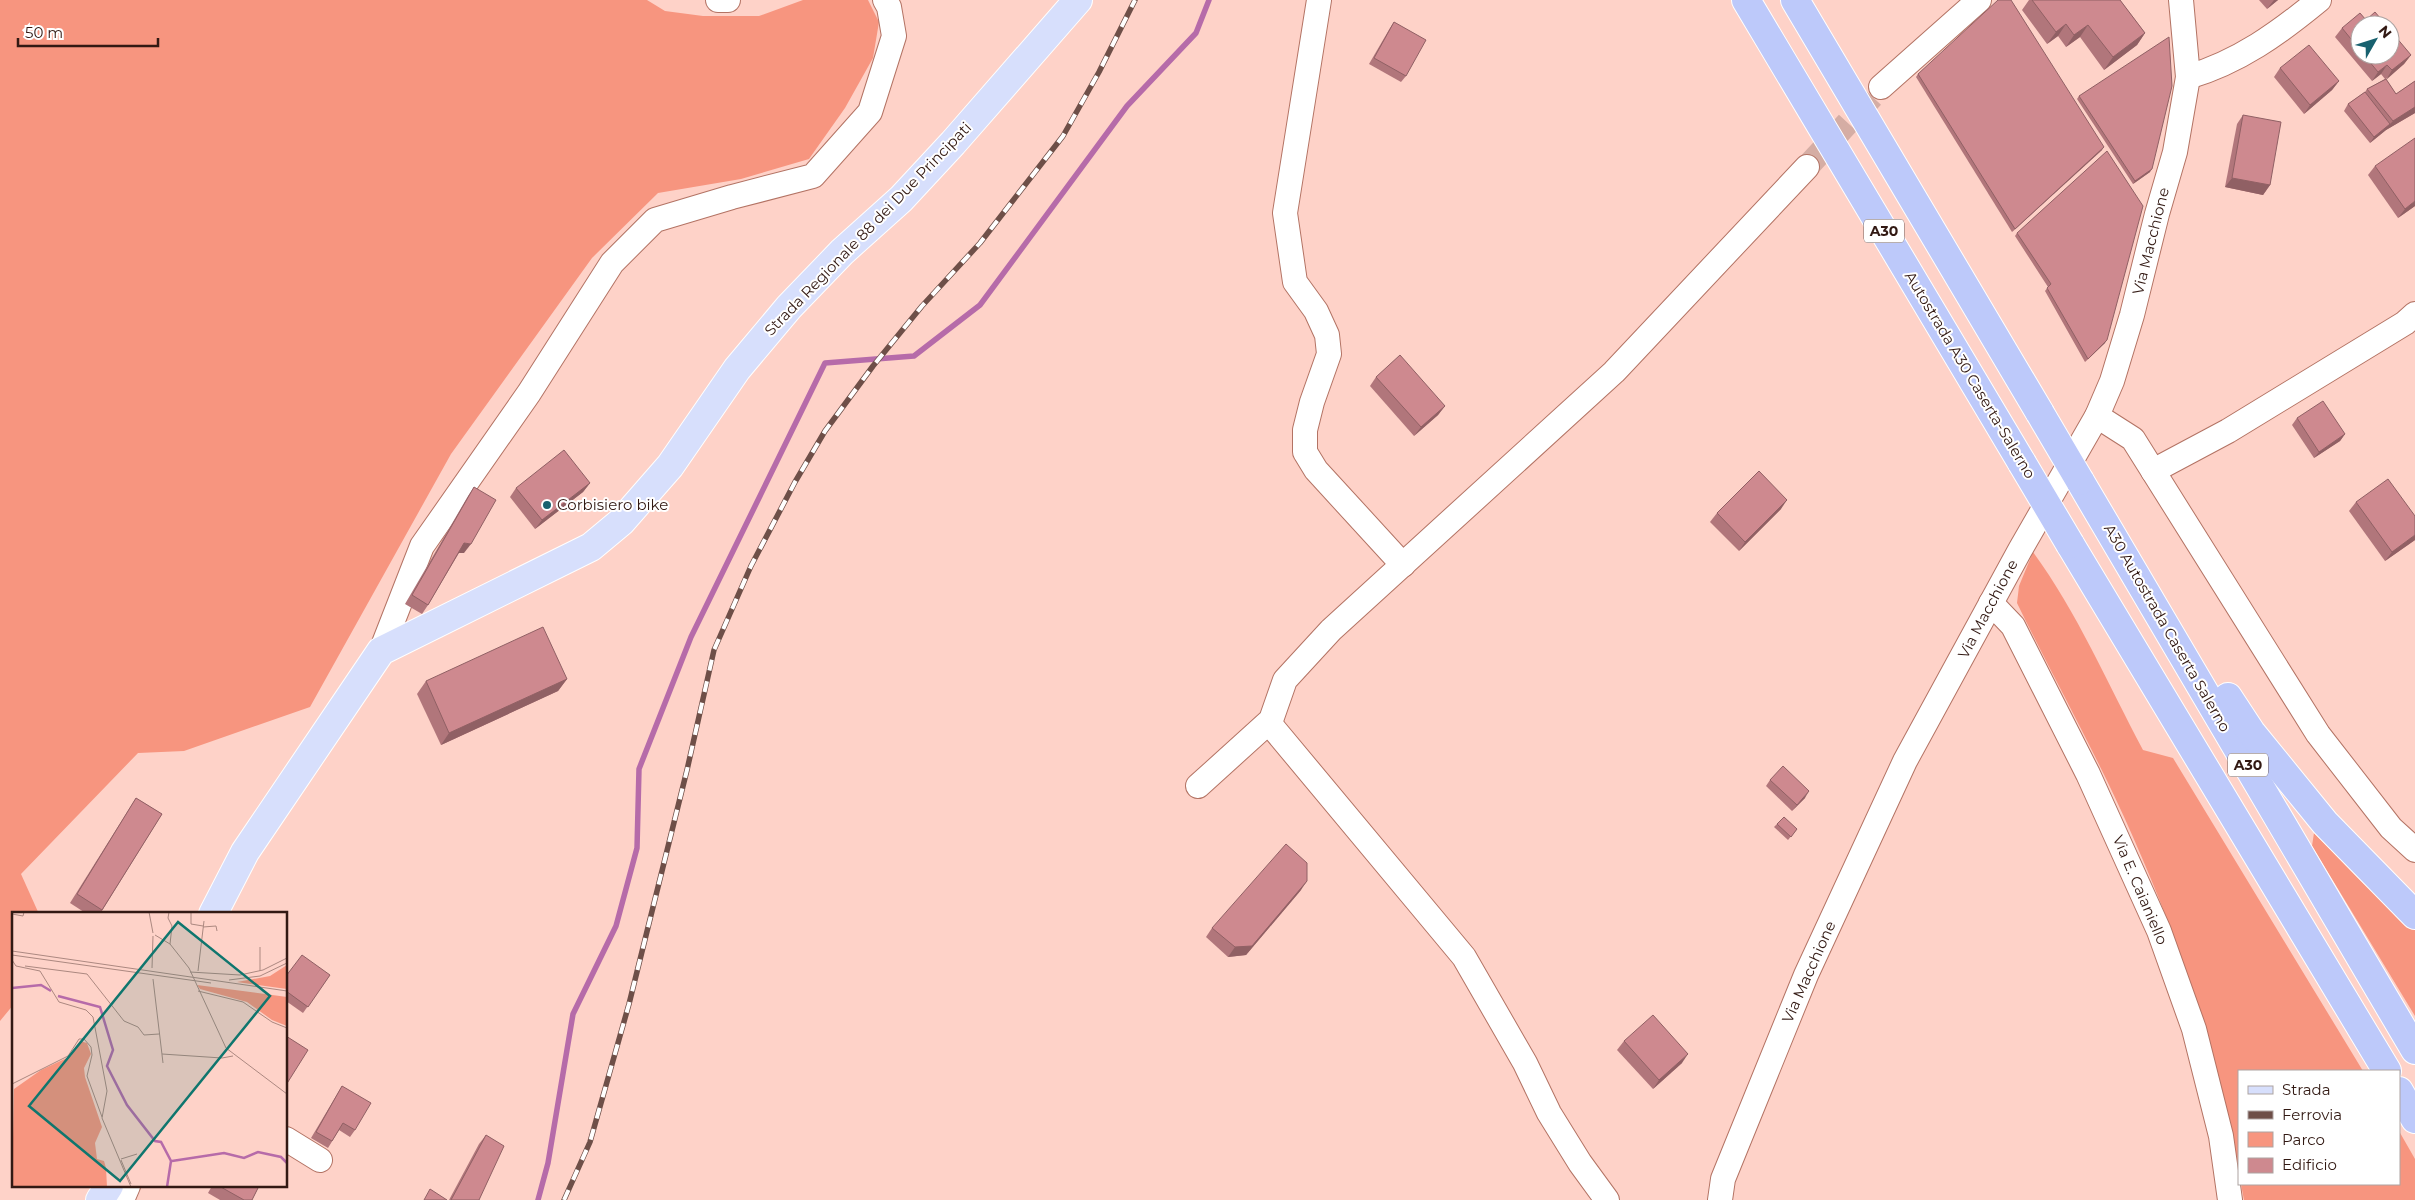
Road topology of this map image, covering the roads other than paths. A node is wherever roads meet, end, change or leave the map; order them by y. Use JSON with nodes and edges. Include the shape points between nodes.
{"nodes":[{"id":1,"x":718,"y":0,"type":"edge"},
{"id":2,"x":728,"y":0,"type":"edge"},
{"id":3,"x":885,"y":0,"type":"edge"},
{"id":4,"x":1078,"y":0,"type":"edge"},
{"id":5,"x":1319,"y":0,"type":"edge"},
{"id":6,"x":1746,"y":0,"type":"edge"},
{"id":7,"x":1794,"y":0,"type":"edge"},
{"id":8,"x":1979,"y":0,"type":"edge"},
{"id":9,"x":2181,"y":0,"type":"edge"},
{"id":10,"x":2319,"y":0,"type":"edge"},
{"id":11,"x":2188,"y":77,"type":"junction"},
{"id":12,"x":1881,"y":87,"type":"tunnel mouth"},
{"id":13,"x":1807,"y":167,"type":"tunnel mouth"},
{"id":14,"x":2415,"y":314,"type":"edge"},
{"id":15,"x":2097,"y":416,"type":"junction"},
{"id":16,"x":2153,"y":471,"type":"junction"},
{"id":17,"x":2080,"y":481,"type":"junction"},
{"id":18,"x":1403,"y":565,"type":"junction"},
{"id":19,"x":1991,"y":603,"type":"junction"},
{"id":20,"x":381,"y":651,"type":"junction"},
{"id":21,"x":1269,"y":723,"type":"junction"},
{"id":22,"x":1198,"y":786,"type":"dead end"},
{"id":23,"x":2415,"y":850,"type":"edge"},
{"id":24,"x":213,"y":912,"type":"edge"},
{"id":25,"x":2415,"y":915,"type":"edge"},
{"id":26,"x":2415,"y":1050,"type":"edge"},
{"id":27,"x":2386,"y":1070,"type":"edge"},
{"id":28,"x":2400,"y":1093,"type":"edge"},
{"id":29,"x":2415,"y":1118,"type":"edge"},
{"id":30,"x":288,"y":1140,"type":"edge"},
{"id":31,"x":320,"y":1160,"type":"dead end"},
{"id":32,"x":108,"y":1188,"type":"edge"},
{"id":33,"x":127,"y":1188,"type":"edge"},
{"id":34,"x":100,"y":1200,"type":"edge"},
{"id":35,"x":122,"y":1200,"type":"edge"},
{"id":36,"x":1607,"y":1200,"type":"edge"},
{"id":37,"x":1720,"y":1200,"type":"edge"},
{"id":38,"x":2230,"y":1200,"type":"edge"}],
"edges":[{"from":1,"to":2,"type":"street"},
{"from":3,"to":20,"type":"street","via":[[894,36],[870,112],[813,176],[655,220],[612,263],[529,393],[422,546]]},
{"from":4,"to":20,"type":"main road","name":"Strada Regionale 88 dei Due Principati","via":[[901,199],[842,252],[789,307],[737,369],[670,466],[621,522],[591,548]]},
{"from":5,"to":18,"type":"street","via":[[1284,213],[1295,282],[1316,310],[1327,335],[1329,354],[1305,430],[1305,452],[1316,470]]},
{"from":6,"to":27,"type":"highway","name":"Autostrada A30 Caserta-Salerno","number":"A30","bridge":true},
{"from":7,"to":17,"type":"highway","name":"A30 Autostrada Caserta Salerno","number":"A30","bridge":true},
{"from":8,"to":12,"type":"street"},
{"from":9,"to":11,"type":"street","name":"Via Macchione"},
{"from":10,"to":11,"type":"street","via":[[2285,28],[2244,54]]},
{"from":11,"to":15,"type":"street","name":"Via Macchione","via":[[2175,152],[2132,315],[2112,381]]},
{"from":13,"to":18,"type":"street","via":[[1614,372]]},
{"from":14,"to":16,"type":"street","via":[[2228,431]]},
{"from":15,"to":16,"type":"street","via":[[2133,439]]},
{"from":15,"to":19,"type":"street","name":"Via Macchione"},
{"from":16,"to":23,"type":"street","via":[[2318,734],[2391,828]]},
{"from":17,"to":25,"type":"highway","via":[[2159,592],[2251,732],[2325,823]]},
{"from":17,"to":26,"type":"highway","name":"A30 Autostrada Caserta Salerno","number":"A30"},
{"from":18,"to":21,"type":"street","via":[[1331,630],[1285,680]]},
{"from":19,"to":37,"type":"street","name":"Via Macchione","via":[[1905,761],[1806,975],[1723,1179]]},
{"from":19,"to":38,"type":"street","name":"Via E. Caianiello","via":[[2012,626],[2092,782],[2159,931],[2194,1029],[2221,1136]]},
{"from":20,"to":24,"type":"main road","name":"Strada Regionale 88 dei Due Principati","via":[[245,852]]},
{"from":21,"to":22,"type":"street"},
{"from":21,"to":36,"type":"street","via":[[1464,957],[1525,1063],[1549,1113]]},
{"from":28,"to":29,"type":"highway"},
{"from":30,"to":31,"type":"street"},
{"from":32,"to":34,"type":"main road"},
{"from":33,"to":35,"type":"street"}]}
